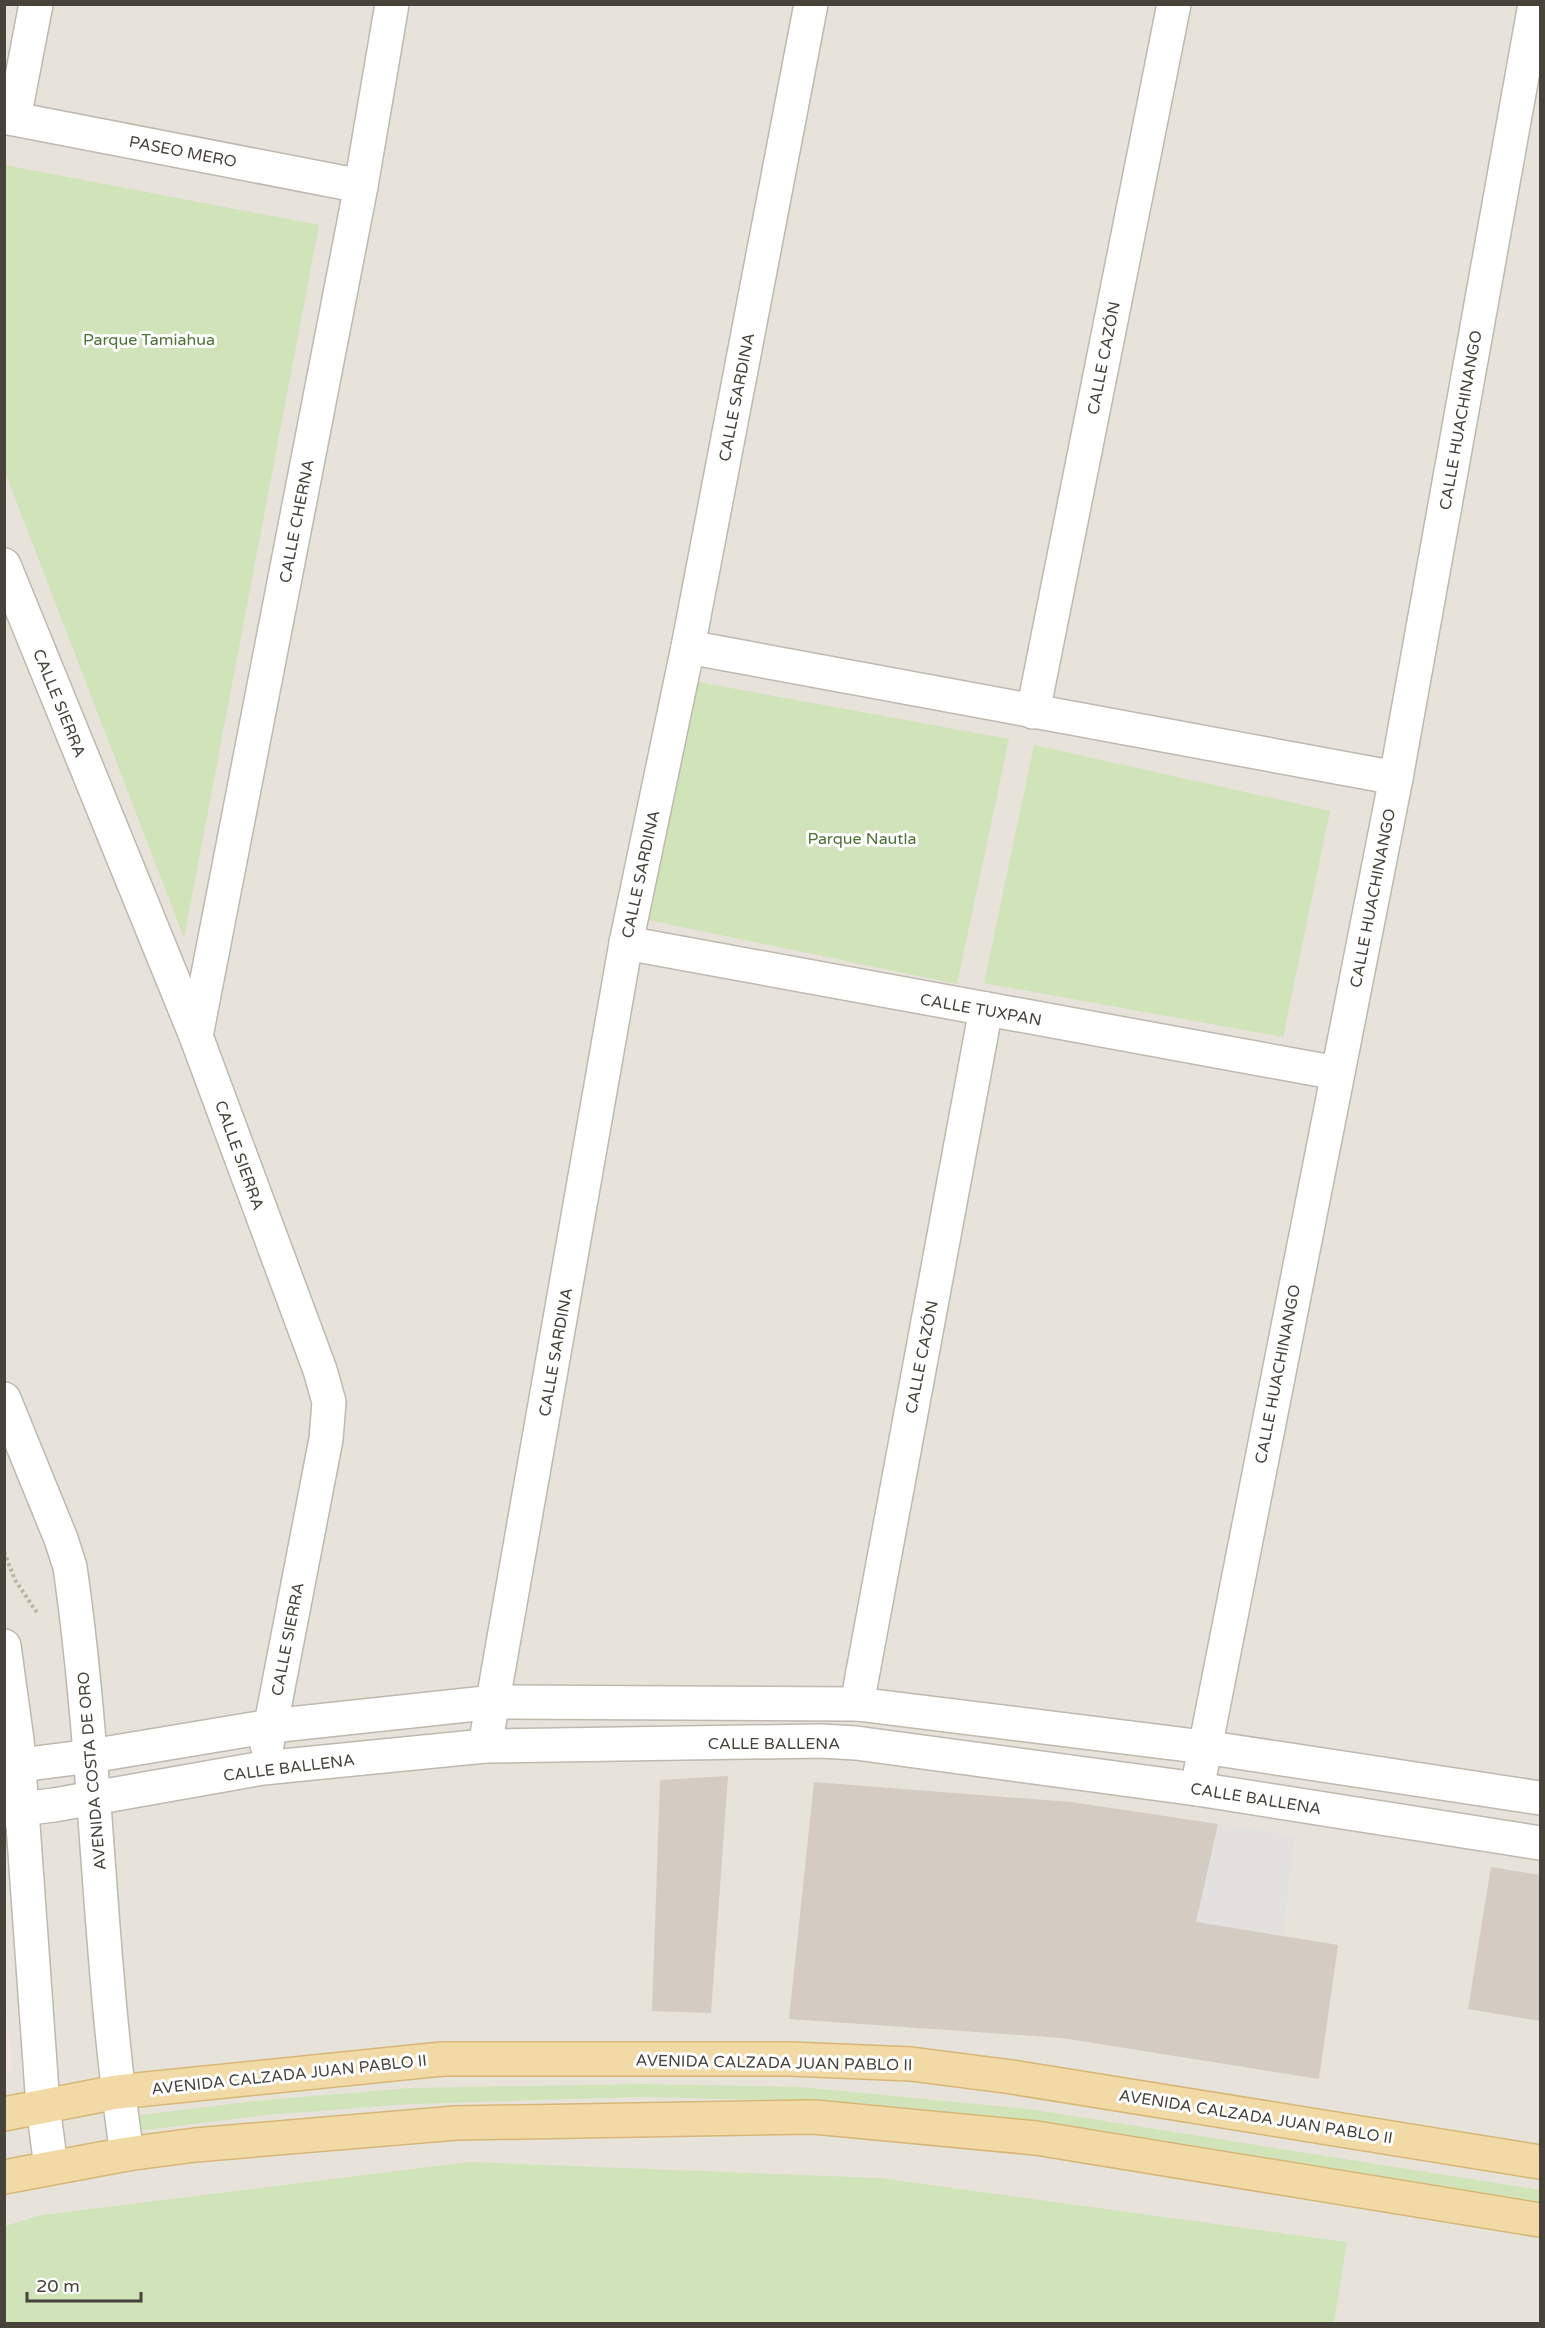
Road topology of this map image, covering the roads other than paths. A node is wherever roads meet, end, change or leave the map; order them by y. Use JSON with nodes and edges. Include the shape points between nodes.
{"nodes":[{"id":1,"x":36,"y":4,"type":"edge"},
{"id":2,"x":393,"y":4,"type":"edge"},
{"id":3,"x":811,"y":4,"type":"edge"},
{"id":4,"x":1174,"y":4,"type":"edge"},
{"id":5,"x":1535,"y":4,"type":"edge"},
{"id":6,"x":9,"y":117,"type":"edge"},
{"id":7,"x":361,"y":186,"type":"junction"},
{"id":8,"x":4,"y":565,"type":"edge"},
{"id":9,"x":688,"y":647,"type":"junction"},
{"id":10,"x":1033,"y":711,"type":"junction"},
{"id":11,"x":1396,"y":778,"type":"junction"},
{"id":12,"x":626,"y":943,"type":"junction"},
{"id":13,"x":986,"y":1010,"type":"junction"},
{"id":14,"x":196,"y":1036,"type":"junction"},
{"id":15,"x":1337,"y":1073,"type":"junction"},
{"id":16,"x":4,"y":1398,"type":"edge"},
{"id":17,"x":4,"y":1646,"type":"edge"},
{"id":18,"x":495,"y":1702,"type":"junction"},
{"id":19,"x":857,"y":1704,"type":"junction"},
{"id":20,"x":271,"y":1726,"type":"junction"},
{"id":21,"x":485,"y":1746,"type":"junction"},
{"id":22,"x":1204,"y":1747,"type":"junction"},
{"id":23,"x":91,"y":1756,"type":"junction"},
{"id":24,"x":12,"y":1765,"type":"edge"},
{"id":25,"x":263,"y":1768,"type":"junction"},
{"id":26,"x":1197,"y":1788,"type":"junction"},
{"id":27,"x":94,"y":1797,"type":"junction"},
{"id":28,"x":1540,"y":1798,"type":"edge"},
{"id":29,"x":13,"y":1809,"type":"edge"},
{"id":30,"x":1540,"y":1843,"type":"edge"},
{"id":31,"x":117,"y":2092,"type":"junction"},
{"id":32,"x":43,"y":2106,"type":"junction"},
{"id":33,"x":4,"y":2114,"type":"edge"},
{"id":34,"x":127,"y":2154,"type":"junction"},
{"id":35,"x":1540,"y":2162,"type":"edge"},
{"id":36,"x":51,"y":2167,"type":"junction"},
{"id":37,"x":4,"y":2177,"type":"edge"},
{"id":38,"x":1540,"y":2220,"type":"edge"}],
"edges":[{"from":1,"to":6,"type":"street"},
{"from":2,"to":7,"type":"street","name":"CALLE CHERNA"},
{"from":3,"to":9,"type":"street","name":"CALLE SARDINA"},
{"from":4,"to":10,"type":"street","name":"CALLE CAZÓN"},
{"from":5,"to":11,"type":"street","name":"CALLE HUACHINANGO"},
{"from":6,"to":7,"type":"street","name":"PASEO MERO"},
{"from":7,"to":14,"type":"street","name":"CALLE CHERNA"},
{"from":8,"to":14,"type":"street","name":"CALLE SIERRA"},
{"from":9,"to":10,"type":"street"},
{"from":9,"to":12,"type":"street","name":"CALLE SARDINA"},
{"from":10,"to":11,"type":"street"},
{"from":11,"to":15,"type":"street","name":"CALLE HUACHINANGO"},
{"from":12,"to":13,"type":"street","name":"CALLE TUXPAN"},
{"from":12,"to":18,"type":"street","name":"CALLE SARDINA"},
{"from":13,"to":15,"type":"street","name":"CALLE TUXPAN"},
{"from":13,"to":19,"type":"street","name":"CALLE CAZÓN"},
{"from":14,"to":20,"type":"street","name":"CALLE SIERRA","via":[[330,1402]]},
{"from":15,"to":22,"type":"street","name":"CALLE HUACHINANGO"},
{"from":16,"to":23,"type":"street","name":"AVENIDA COSTA DE ORO","via":[[70,1568]]},
{"from":17,"to":24,"type":"street"},
{"from":18,"to":19,"type":"street"},
{"from":18,"to":20,"type":"street"},
{"from":18,"to":21,"type":"street","name":"CALLE SARDINA"},
{"from":19,"to":22,"type":"street"},
{"from":20,"to":23,"type":"street"},
{"from":20,"to":25,"type":"street","name":"CALLE SIERRA"},
{"from":21,"to":25,"type":"street","name":"CALLE BALLENA"},
{"from":21,"to":26,"type":"street","name":"CALLE BALLENA","via":[[856,1743]]},
{"from":22,"to":26,"type":"street","name":"CALLE HUACHINANGO"},
{"from":22,"to":28,"type":"street"},
{"from":23,"to":24,"type":"street"},
{"from":23,"to":27,"type":"street","name":"AVENIDA COSTA DE ORO"},
{"from":24,"to":29,"type":"street"},
{"from":25,"to":27,"type":"street","name":"CALLE BALLENA"},
{"from":26,"to":30,"type":"street","name":"CALLE BALLENA"},
{"from":27,"to":29,"type":"street","name":"CALLE BALLENA"},
{"from":27,"to":31,"type":"street","name":"AVENIDA COSTA DE ORO"},
{"from":29,"to":32,"type":"street"},
{"from":31,"to":32,"type":"main road","name":"AVENIDA CALZADA JUAN PABLO II"},
{"from":31,"to":34,"type":"street","name":"AVENIDA COSTA DE ORO"},
{"from":31,"to":35,"type":"main road","name":"AVENIDA CALZADA JUAN PABLO II","via":[[442,2059],[791,2059],[911,2064]]},
{"from":32,"to":33,"type":"main road","name":"AVENIDA CALZADA JUAN PABLO II"},
{"from":32,"to":36,"type":"street"},
{"from":34,"to":36,"type":"main road"},
{"from":34,"to":38,"type":"main road","via":[[456,2123],[814,2118],[1036,2138]]},
{"from":36,"to":37,"type":"main road"}]}
